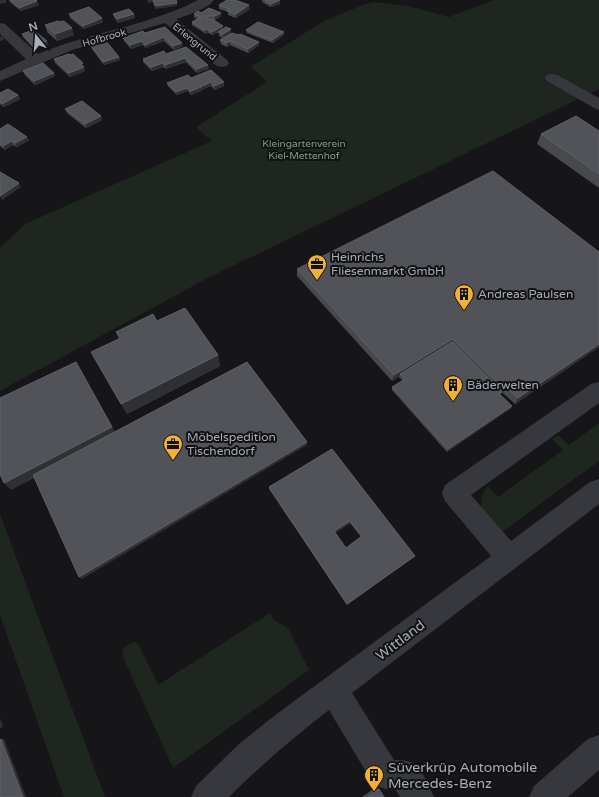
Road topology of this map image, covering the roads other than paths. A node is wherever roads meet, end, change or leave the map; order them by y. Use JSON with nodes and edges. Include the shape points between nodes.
{"nodes":[{"id":1,"x":208,"y":0,"type":"edge"},
{"id":2,"x":168,"y":19,"type":"junction"},
{"id":3,"x":0,"y":27,"type":"edge"},
{"id":4,"x":35,"y":59,"type":"junction"},
{"id":5,"x":222,"y":63,"type":"dead end"},
{"id":6,"x":0,"y":76,"type":"edge"},
{"id":7,"x":552,"y":78,"type":"dead end"},
{"id":8,"x":599,"y":105,"type":"edge"},
{"id":9,"x":599,"y":391,"type":"edge"},
{"id":10,"x":599,"y":490,"type":"edge"},
{"id":11,"x":509,"y":558,"type":"junction"},
{"id":12,"x":333,"y":689,"type":"junction"},
{"id":13,"x":599,"y":750,"type":"edge"},
{"id":14,"x":206,"y":797,"type":"edge"},
{"id":15,"x":418,"y":797,"type":"edge"},
{"id":16,"x":545,"y":797,"type":"edge"}],
"edges":[{"from":1,"to":2,"type":"street","name":"Hofbrook"},
{"from":2,"to":4,"type":"street","name":"Hofbrook","via":[[89,40]]},
{"from":2,"to":5,"type":"street","name":"Erlengrund"},
{"from":3,"to":4,"type":"street"},
{"from":4,"to":6,"type":"street","name":"Hofbrook"},
{"from":7,"to":8,"type":"street"},
{"from":9,"to":11,"type":"street","via":[[454,492]]},
{"from":10,"to":11,"type":"street","name":"Wittland"},
{"from":11,"to":12,"type":"street","name":"Wittland"},
{"from":12,"to":14,"type":"street","name":"Wittland","via":[[250,754]]},
{"from":12,"to":15,"type":"street","via":[[385,774],[405,776]]},
{"from":13,"to":16,"type":"street"}]}
